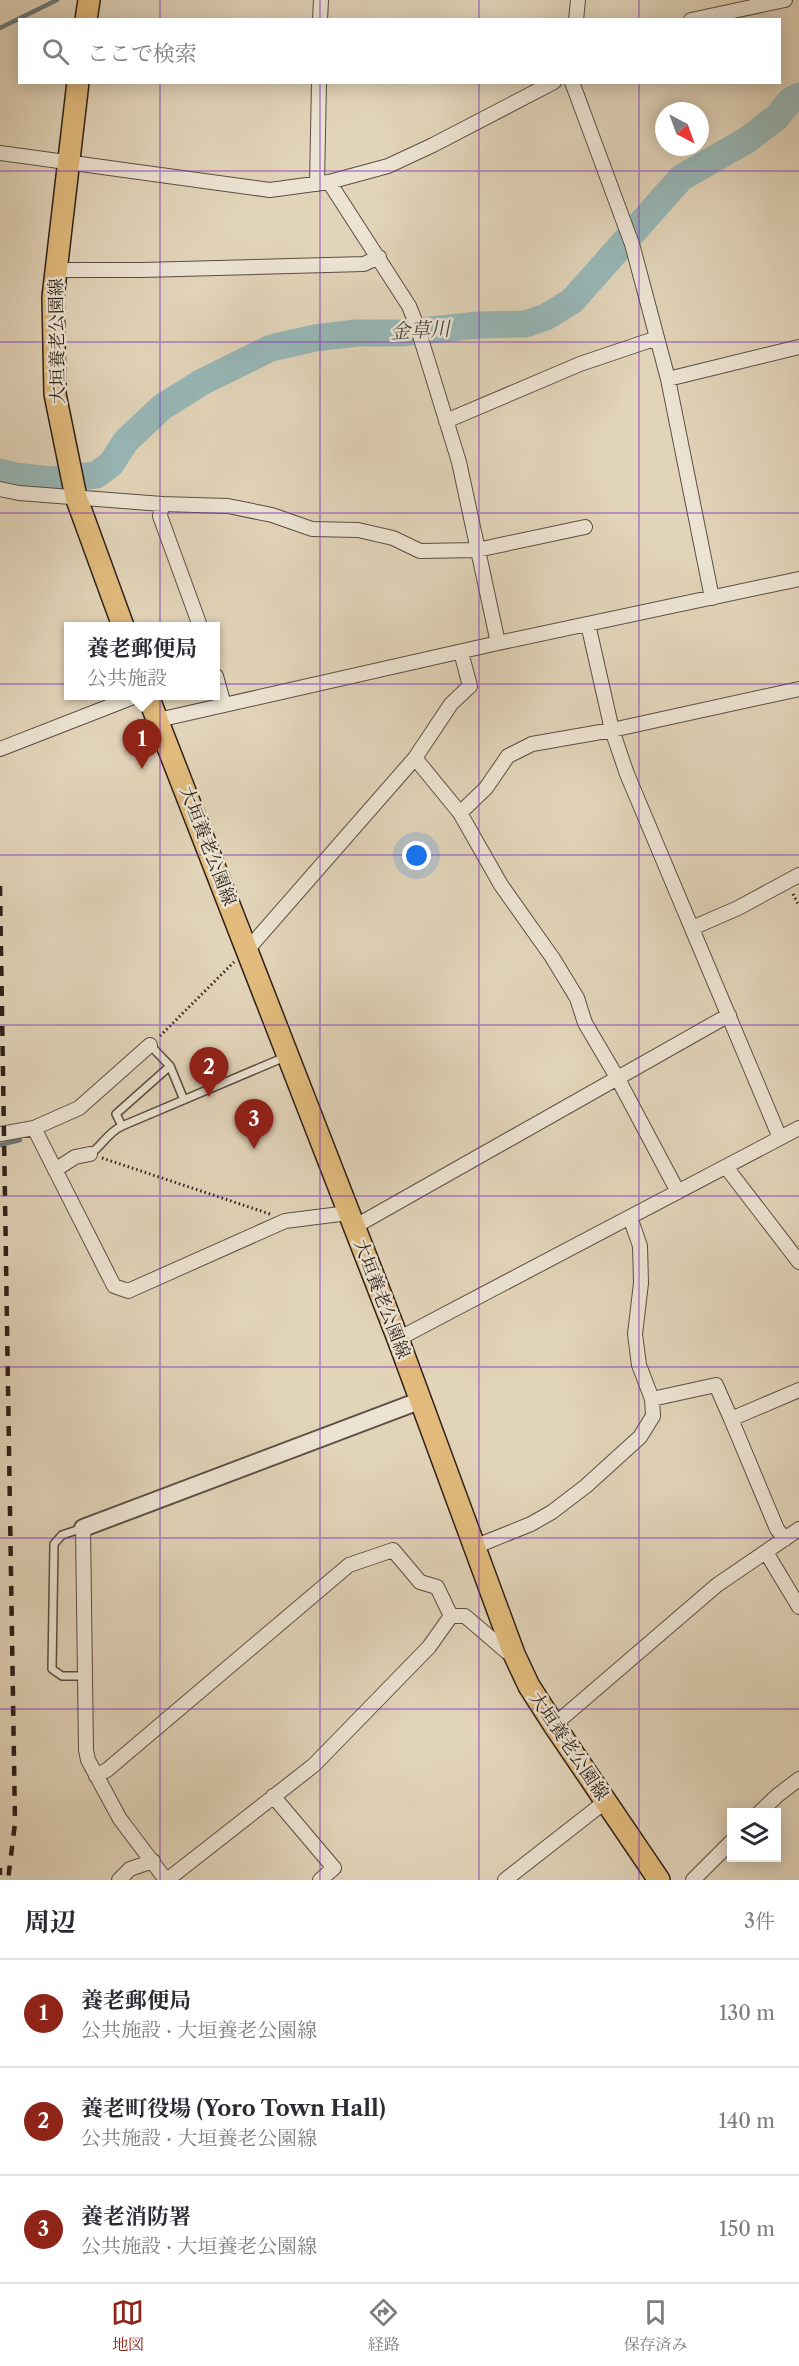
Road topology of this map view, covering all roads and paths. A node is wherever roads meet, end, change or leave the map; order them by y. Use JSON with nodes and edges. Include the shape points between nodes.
{"nodes":[{"id":1,"x":89,"y":0,"type":"edge"},
{"id":2,"x":321,"y":0,"type":"edge"},
{"id":3,"x":578,"y":0,"type":"edge"},
{"id":4,"x":785,"y":0,"type":"edge"},
{"id":5,"x":86,"y":18,"type":"edge"},
{"id":6,"x":320,"y":18,"type":"edge"},
{"id":7,"x":576,"y":18,"type":"edge"},
{"id":8,"x":696,"y":18,"type":"edge"},
{"id":9,"x":78,"y":84,"type":"edge"},
{"id":10,"x":319,"y":84,"type":"edge"},
{"id":11,"x":550,"y":84,"type":"edge"},
{"id":12,"x":573,"y":84,"type":"edge"},
{"id":13,"x":0,"y":153,"type":"edge"},
{"id":14,"x":68,"y":163,"type":"junction"},
{"id":15,"x":323,"y":183,"type":"junction"},
{"id":16,"x":379,"y":257,"type":"junction"},
{"id":17,"x":56,"y":270,"type":"junction"},
{"id":18,"x":657,"y":338,"type":"junction"},
{"id":19,"x":799,"y":346,"type":"edge"},
{"id":20,"x":668,"y":379,"type":"junction"},
{"id":21,"x":446,"y":421,"type":"junction"},
{"id":22,"x":0,"y":489,"type":"edge"},
{"id":23,"x":74,"y":491,"type":"junction"},
{"id":24,"x":162,"y":504,"type":"junction"},
{"id":25,"x":585,"y":527,"type":"dead end"},
{"id":26,"x":477,"y":550,"type":"junction"},
{"id":27,"x":799,"y":579,"type":"edge"},
{"id":28,"x":712,"y":598,"type":"junction"},
{"id":29,"x":121,"y":622,"type":"edge"},
{"id":30,"x":198,"y":622,"type":"edge"},
{"id":31,"x":588,"y":624,"type":"junction"},
{"id":32,"x":498,"y":643,"type":"junction"},
{"id":33,"x":461,"y":652,"type":"junction"},
{"id":34,"x":799,"y":689,"type":"edge"},
{"id":35,"x":220,"y":690,"type":"edge"},
{"id":36,"x":126,"y":700,"type":"edge"},
{"id":37,"x":150,"y":700,"type":"edge"},
{"id":38,"x":224,"y":705,"type":"junction"},
{"id":39,"x":158,"y":720,"type":"junction"},
{"id":40,"x":612,"y":730,"type":"junction"},
{"id":41,"x":0,"y":749,"type":"edge"},
{"id":42,"x":415,"y":758,"type":"junction"},
{"id":43,"x":460,"y":813,"type":"junction"},
{"id":44,"x":799,"y":875,"type":"edge"},
{"id":45,"x":692,"y":928,"type":"junction"},
{"id":46,"x":248,"y":949,"type":"junction"},
{"id":47,"x":729,"y":1015,"type":"junction"},
{"id":48,"x":150,"y":1045,"type":"junction"},
{"id":49,"x":288,"y":1055,"type":"junction"},
{"id":50,"x":170,"y":1066,"type":"junction"},
{"id":51,"x":618,"y":1079,"type":"junction"},
{"id":52,"x":184,"y":1100,"type":"junction"},
{"id":53,"x":122,"y":1126,"type":"junction"},
{"id":54,"x":34,"y":1128,"type":"junction"},
{"id":55,"x":799,"y":1128,"type":"edge"},
{"id":56,"x":0,"y":1134,"type":"edge"},
{"id":57,"x":780,"y":1138,"type":"junction"},
{"id":58,"x":90,"y":1154,"type":"junction"},
{"id":59,"x":726,"y":1167,"type":"junction"},
{"id":60,"x":55,"y":1170,"type":"junction"},
{"id":61,"x":678,"y":1192,"type":"junction"},
{"id":62,"x":630,"y":1217,"type":"junction"},
{"id":63,"x":351,"y":1220,"type":"junction"},
{"id":64,"x":285,"y":1221,"type":"junction"},
{"id":65,"x":799,"y":1262,"type":"edge"},
{"id":66,"x":398,"y":1339,"type":"junction"},
{"id":67,"x":799,"y":1390,"type":"edge"},
{"id":68,"x":652,"y":1399,"type":"junction"},
{"id":69,"x":419,"y":1401,"type":"junction"},
{"id":70,"x":731,"y":1419,"type":"junction"},
{"id":71,"x":83,"y":1528,"type":"junction"},
{"id":72,"x":799,"y":1528,"type":"edge"},
{"id":73,"x":786,"y":1539,"type":"junction"},
{"id":74,"x":474,"y":1546,"type":"junction"},
{"id":75,"x":766,"y":1552,"type":"junction"},
{"id":76,"x":799,"y":1607,"type":"edge"},
{"id":77,"x":451,"y":1616,"type":"junction"},
{"id":78,"x":514,"y":1654,"type":"junction"},
{"id":79,"x":85,"y":1676,"type":"junction"},
{"id":80,"x":554,"y":1725,"type":"junction"},
{"id":81,"x":96,"y":1776,"type":"junction"},
{"id":82,"x":798,"y":1782,"type":"edge"},
{"id":83,"x":273,"y":1796,"type":"junction"},
{"id":84,"x":606,"y":1802,"type":"junction"},
{"id":85,"x":765,"y":1808,"type":"edge"},
{"id":86,"x":727,"y":1846,"type":"edge"},
{"id":87,"x":153,"y":1862,"type":"junction"},
{"id":88,"x":119,"y":1880,"type":"edge"},
{"id":89,"x":166,"y":1880,"type":"edge"},
{"id":90,"x":320,"y":1880,"type":"edge"},
{"id":91,"x":504,"y":1880,"type":"edge"},
{"id":92,"x":659,"y":1880,"type":"edge"},
{"id":93,"x":693,"y":1880,"type":"edge"}],
"edges":[{"from":1,"to":5,"type":"main road"},
{"from":2,"to":6,"type":"street"},
{"from":3,"to":7,"type":"street"},
{"from":4,"to":8,"type":"street"},
{"from":9,"to":14,"type":"main road","name":"大垣養老公園線"},
{"from":10,"to":15,"type":"street"},
{"from":11,"to":15,"type":"street","via":[[388,166]]},
{"from":12,"to":18,"type":"street","via":[[632,244]]},
{"from":13,"to":14,"type":"street"},
{"from":14,"to":15,"type":"street","via":[[270,190]]},
{"from":14,"to":17,"type":"main road","name":"大垣養老公園線"},
{"from":15,"to":16,"type":"street"},
{"from":16,"to":17,"type":"street","via":[[364,264]]},
{"from":16,"to":21,"type":"street","via":[[409,306]]},
{"from":17,"to":23,"type":"main road","name":"大垣養老公園線","via":[[55,394]]},
{"from":18,"to":20,"type":"street"},
{"from":18,"to":21,"type":"street","via":[[580,364]]},
{"from":19,"to":20,"type":"street"},
{"from":20,"to":28,"type":"street"},
{"from":21,"to":26,"type":"street","via":[[459,462]]},
{"from":22,"to":23,"type":"street","via":[[19,493]]},
{"from":23,"to":24,"type":"street"},
{"from":23,"to":29,"type":"main road","name":"大垣養老公園線"},
{"from":24,"to":26,"type":"street","via":[[228,506],[312,529],[358,531],[393,538],[420,551]]},
{"from":24,"to":30,"type":"street","via":[[160,516]]},
{"from":25,"to":26,"type":"street"},
{"from":26,"to":32,"type":"street"},
{"from":27,"to":28,"type":"street"},
{"from":28,"to":31,"type":"street"},
{"from":31,"to":32,"type":"street"},
{"from":31,"to":40,"type":"street"},
{"from":32,"to":33,"type":"street"},
{"from":33,"to":38,"type":"street"},
{"from":33,"to":42,"type":"street","via":[[470,686],[451,704]]},
{"from":34,"to":40,"type":"street"},
{"from":35,"to":38,"type":"street"},
{"from":36,"to":41,"type":"street"},
{"from":37,"to":39,"type":"main road","name":"大垣養老公園線"},
{"from":38,"to":39,"type":"street"},
{"from":39,"to":46,"type":"main road","name":"大垣養老公園線"},
{"from":40,"to":43,"type":"street","via":[[532,744],[508,756],[486,788]]},
{"from":40,"to":45,"type":"street"},
{"from":42,"to":43,"type":"street"},
{"from":42,"to":46,"type":"street"},
{"from":43,"to":51,"type":"street","via":[[501,885],[577,998],[585,1023]]},
{"from":44,"to":45,"type":"street"},
{"from":45,"to":47,"type":"street"},
{"from":46,"to":48,"type":"path"},
{"from":46,"to":49,"type":"main road","name":"大垣養老公園線"},
{"from":47,"to":51,"type":"street"},
{"from":47,"to":57,"type":"street"},
{"from":48,"to":50,"type":"lane"},
{"from":48,"to":54,"type":"street","via":[[79,1108]]},
{"from":49,"to":52,"type":"lane"},
{"from":49,"to":63,"type":"main road","name":"大垣養老公園線"},
{"from":50,"to":52,"type":"lane"},
{"from":50,"to":53,"type":"lane","via":[[116,1114]]},
{"from":51,"to":61,"type":"street"},
{"from":51,"to":63,"type":"street"},
{"from":52,"to":53,"type":"lane"},
{"from":53,"to":58,"type":"lane","via":[[110,1132]]},
{"from":54,"to":56,"type":"street"},
{"from":54,"to":60,"type":"street"},
{"from":55,"to":57,"type":"street"},
{"from":57,"to":59,"type":"street"},
{"from":58,"to":60,"type":"street"},
{"from":58,"to":64,"type":"path"},
{"from":59,"to":61,"type":"street"},
{"from":59,"to":65,"type":"street"},
{"from":60,"to":64,"type":"street","via":[[114,1286],[128,1291]]},
{"from":61,"to":62,"type":"street"},
{"from":62,"to":66,"type":"street"},
{"from":62,"to":68,"type":"street","via":[[640,1246],[635,1334],[639,1365]]},
{"from":63,"to":64,"type":"street"},
{"from":63,"to":66,"type":"main road","name":"大垣養老公園線"},
{"from":66,"to":69,"type":"main road","name":"大垣養老公園線"},
{"from":67,"to":70,"type":"street"},
{"from":68,"to":70,"type":"street","via":[[716,1386]]},
{"from":68,"to":74,"type":"street","via":[[653,1416],[640,1437],[586,1486],[531,1524]]},
{"from":69,"to":71,"type":"street"},
{"from":69,"to":74,"type":"main road","name":"大垣養老公園線"},
{"from":70,"to":73,"type":"street","via":[[777,1529]]},
{"from":71,"to":79,"type":"street"},
{"from":71,"to":79,"type":"lane","via":[[62,1536],[54,1544],[52,1669],[62,1676]]},
{"from":72,"to":73,"type":"street"},
{"from":73,"to":75,"type":"street"},
{"from":74,"to":78,"type":"main road","name":"大垣養老公園線"},
{"from":75,"to":76,"type":"street"},
{"from":75,"to":80,"type":"street","via":[[717,1585]]},
{"from":77,"to":78,"type":"street","via":[[465,1616]]},
{"from":77,"to":81,"type":"street","via":[[437,1587],[420,1582],[393,1550],[349,1565]]},
{"from":77,"to":83,"type":"street","via":[[429,1647],[314,1765]]},
{"from":78,"to":80,"type":"main road","name":"大垣養老公園線"},
{"from":79,"to":81,"type":"street","via":[[86,1750]]},
{"from":80,"to":84,"type":"main road","name":"大垣養老公園線"},
{"from":81,"to":87,"type":"street","via":[[120,1819]]},
{"from":82,"to":85,"type":"street"},
{"from":83,"to":89,"type":"street"},
{"from":83,"to":90,"type":"street","via":[[334,1868]]},
{"from":84,"to":91,"type":"street"},
{"from":84,"to":92,"type":"main road","name":"大垣養老公園線"},
{"from":86,"to":93,"type":"street"},
{"from":87,"to":88,"type":"street","via":[[130,1869]]},
{"from":87,"to":89,"type":"street"}]}
